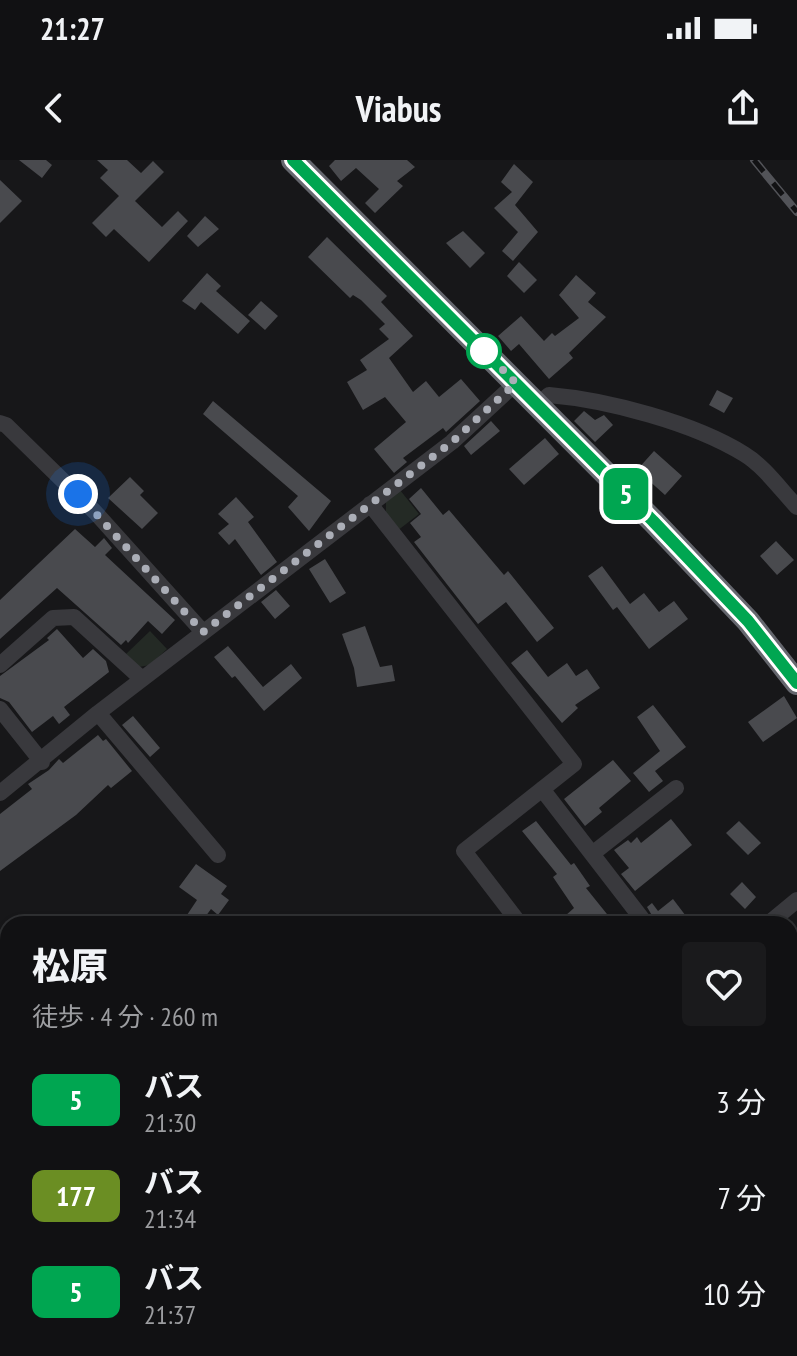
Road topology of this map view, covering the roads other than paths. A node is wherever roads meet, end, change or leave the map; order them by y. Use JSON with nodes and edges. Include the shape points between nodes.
{"nodes":[{"id":1,"x":293,"y":160,"type":"edge"},
{"id":2,"x":516,"y":383,"type":"junction"},
{"id":3,"x":539,"y":404,"type":"junction"},
{"id":4,"x":0,"y":423,"type":"edge"},
{"id":5,"x":370,"y":504,"type":"junction"},
{"id":6,"x":797,"y":507,"type":"edge"},
{"id":7,"x":203,"y":632,"type":"junction"},
{"id":8,"x":0,"y":665,"type":"edge"},
{"id":9,"x":142,"y":679,"type":"junction"},
{"id":10,"x":797,"y":683,"type":"edge"},
{"id":11,"x":0,"y":709,"type":"edge"},
{"id":12,"x":98,"y":713,"type":"junction"},
{"id":13,"x":42,"y":762,"type":"junction"},
{"id":14,"x":676,"y":788,"type":"dead end"},
{"id":15,"x":542,"y":789,"type":"junction"},
{"id":16,"x":0,"y":793,"type":"edge"},
{"id":17,"x":592,"y":854,"type":"junction"},
{"id":18,"x":218,"y":855,"type":"dead end"},
{"id":19,"x":797,"y":900,"type":"edge"},
{"id":20,"x":514,"y":916,"type":"edge"},
{"id":21,"x":640,"y":916,"type":"edge"},
{"id":22,"x":778,"y":916,"type":"edge"}],
"edges":[{"from":1,"to":2,"type":"highway"},
{"from":2,"to":3,"type":"highway"},
{"from":2,"to":5,"type":"street","via":[[452,442]]},
{"from":3,"to":6,"type":"street","via":[[549,395],[572,397],[699,431],[747,456]]},
{"from":3,"to":10,"type":"highway","via":[[748,621]]},
{"from":4,"to":7,"type":"street","via":[[95,512]]},
{"from":5,"to":7,"type":"street"},
{"from":5,"to":15,"type":"street","via":[[574,764]]},
{"from":7,"to":9,"type":"street"},
{"from":8,"to":9,"type":"street","via":[[53,618],[74,617]]},
{"from":9,"to":12,"type":"street"},
{"from":11,"to":13,"type":"street"},
{"from":12,"to":13,"type":"street"},
{"from":12,"to":18,"type":"street"},
{"from":13,"to":16,"type":"street"},
{"from":14,"to":17,"type":"street"},
{"from":15,"to":17,"type":"street"},
{"from":15,"to":20,"type":"street","via":[[464,851]]},
{"from":17,"to":21,"type":"street"},
{"from":19,"to":22,"type":"street"}]}
